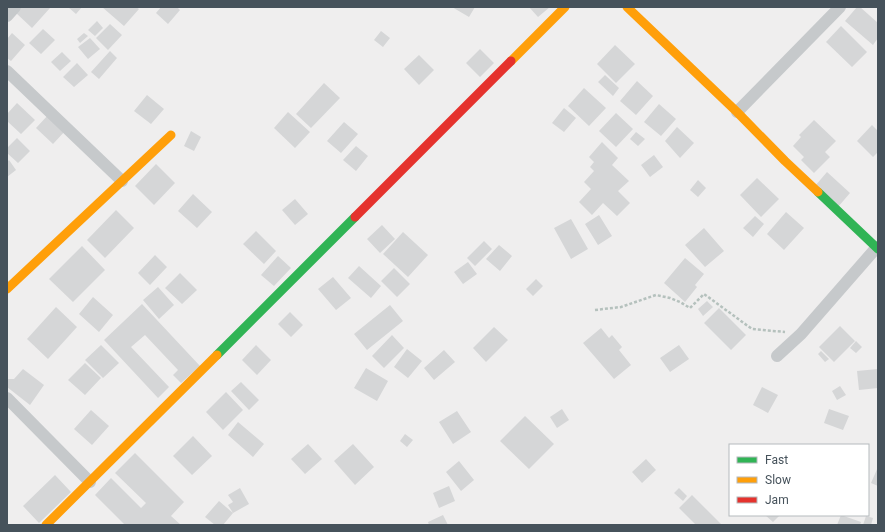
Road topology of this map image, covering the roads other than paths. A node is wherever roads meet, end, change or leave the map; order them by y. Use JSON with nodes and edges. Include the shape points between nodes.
{"nodes":[{"id":1,"x":15,"y":7,"type":"edge"},
{"id":2,"x":565,"y":7,"type":"edge"},
{"id":3,"x":627,"y":7,"type":"edge"},
{"id":4,"x":840,"y":7,"type":"edge"},
{"id":5,"x":7,"y":16,"type":"edge"},
{"id":6,"x":7,"y":70,"type":"edge"},
{"id":7,"x":737,"y":112,"type":"junction"},
{"id":8,"x":171,"y":135,"type":"dead end"},
{"id":9,"x":122,"y":181,"type":"junction"},
{"id":10,"x":878,"y":247,"type":"edge"},
{"id":11,"x":7,"y":289,"type":"edge"},
{"id":12,"x":778,"y":356,"type":"dead end"},
{"id":13,"x":7,"y":398,"type":"edge"},
{"id":14,"x":90,"y":482,"type":"junction"},
{"id":15,"x":46,"y":525,"type":"edge"}],
"edges":[{"from":1,"to":5,"type":"street"},
{"from":2,"to":14,"type":"street"},
{"from":3,"to":7,"type":"street"},
{"from":4,"to":7,"type":"street"},
{"from":6,"to":9,"type":"street"},
{"from":7,"to":10,"type":"street","via":[[785,161]]},
{"from":8,"to":9,"type":"street"},
{"from":9,"to":11,"type":"street"},
{"from":10,"to":12,"type":"street"},
{"from":13,"to":14,"type":"street"},
{"from":14,"to":15,"type":"street"}]}
